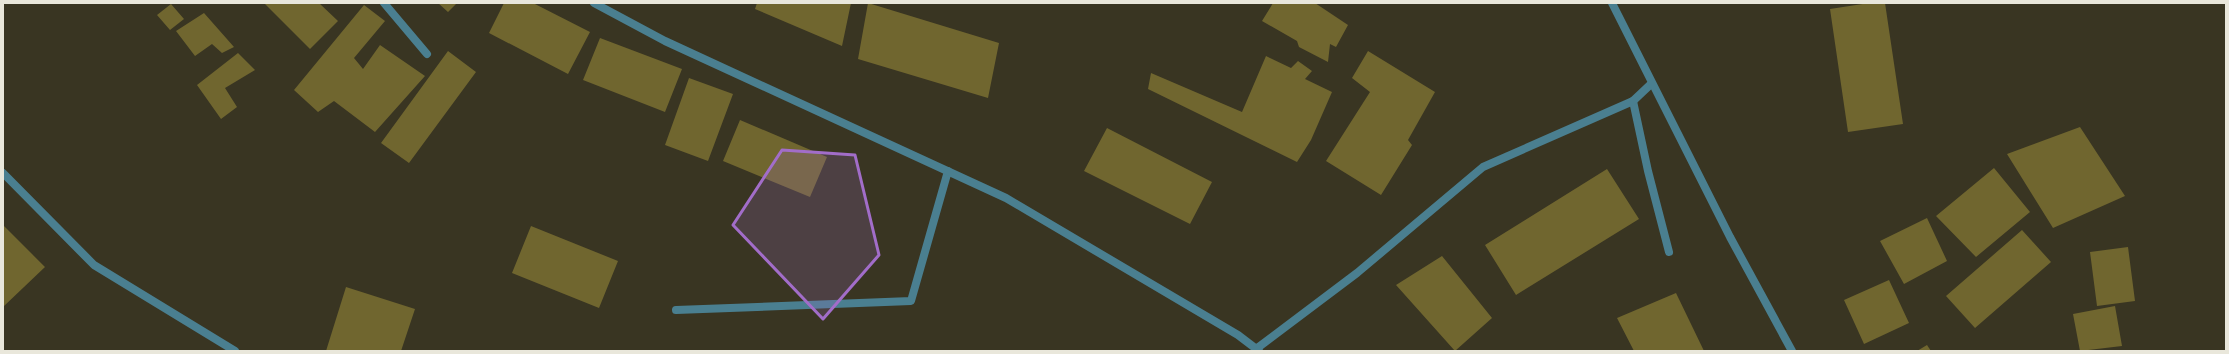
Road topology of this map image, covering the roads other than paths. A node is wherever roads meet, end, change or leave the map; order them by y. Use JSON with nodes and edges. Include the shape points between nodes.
{"nodes":[{"id":1,"x":384,"y":3,"type":"edge"},
{"id":2,"x":1612,"y":3,"type":"edge"},
{"id":3,"x":597,"y":4,"type":"edge"},
{"id":4,"x":427,"y":54,"type":"dead end"},
{"id":5,"x":1651,"y":84,"type":"junction"},
{"id":6,"x":1633,"y":101,"type":"junction"},
{"id":7,"x":948,"y":171,"type":"junction"},
{"id":8,"x":3,"y":173,"type":"edge"},
{"id":9,"x":1669,"y":252,"type":"dead end"},
{"id":10,"x":676,"y":310,"type":"dead end"},
{"id":11,"x":1258,"y":350,"type":"edge"},
{"id":12,"x":235,"y":351,"type":"edge"},
{"id":13,"x":1792,"y":351,"type":"edge"}],
"edges":[{"from":1,"to":4,"type":"street"},
{"from":2,"to":5,"type":"street"},
{"from":3,"to":7,"type":"street","via":[[665,41]]},
{"from":5,"to":6,"type":"street"},
{"from":5,"to":13,"type":"street"},
{"from":6,"to":9,"type":"street"},
{"from":6,"to":11,"type":"street","via":[[1483,166],[1357,273]]},
{"from":7,"to":10,"type":"street","via":[[911,301]]},
{"from":7,"to":11,"type":"street","via":[[1006,198],[1238,335]]},
{"from":8,"to":12,"type":"street","via":[[94,265]]}]}
